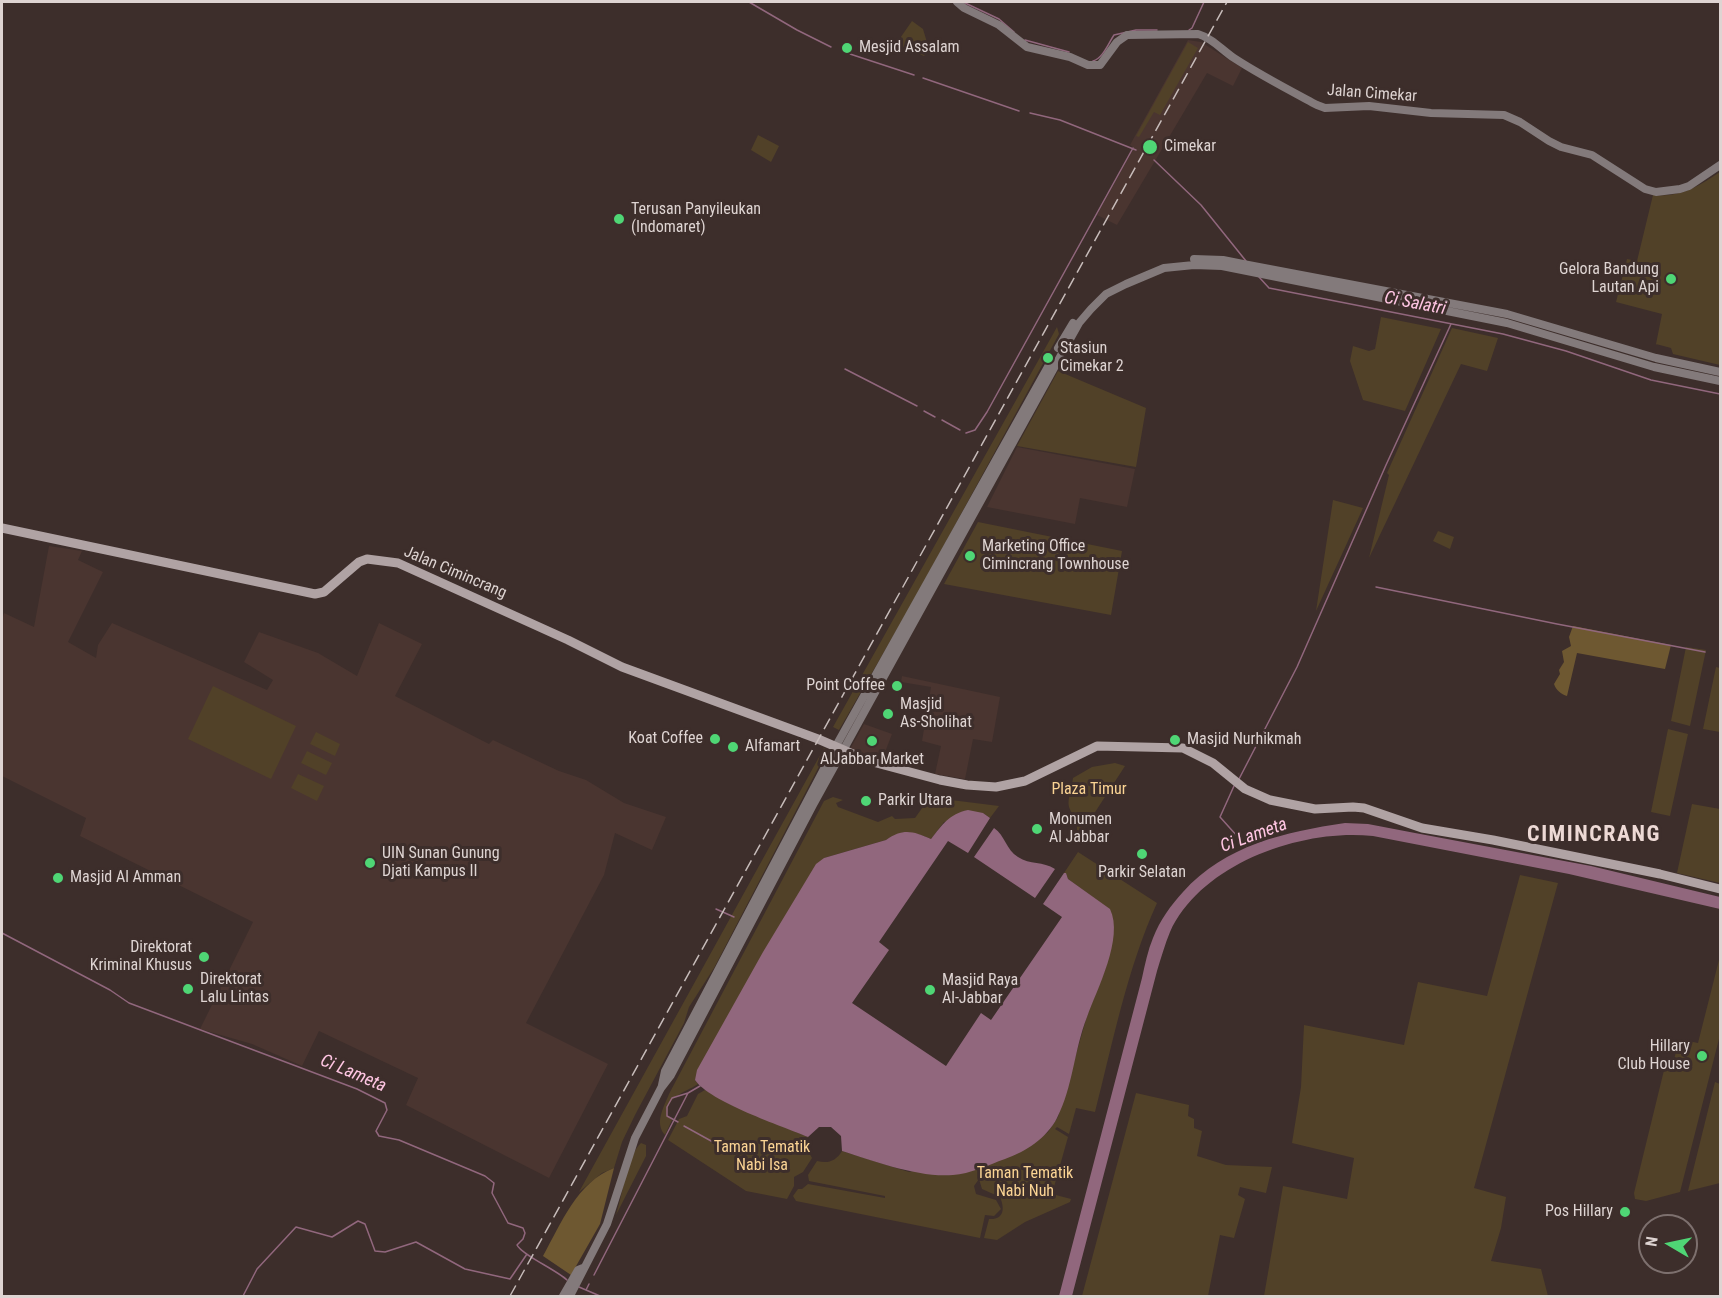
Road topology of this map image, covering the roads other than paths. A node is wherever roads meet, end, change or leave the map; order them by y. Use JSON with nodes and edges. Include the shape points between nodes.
{"nodes":[{"id":1,"x":957,"y":2,"type":"edge"},
{"id":2,"x":1720,"y":165,"type":"edge"},
{"id":3,"x":1258,"y":271,"type":"junction"},
{"id":4,"x":1720,"y":372,"type":"edge"},
{"id":5,"x":1720,"y":381,"type":"edge"},
{"id":6,"x":1017,"y":428,"type":"junction"},
{"id":7,"x":2,"y":528,"type":"edge"},
{"id":8,"x":839,"y":748,"type":"junction"},
{"id":9,"x":1720,"y":889,"type":"edge"},
{"id":10,"x":578,"y":1277,"type":"junction"},
{"id":11,"x":563,"y":1296,"type":"edge"},
{"id":12,"x":570,"y":1296,"type":"edge"}],
"edges":[{"from":1,"to":2,"type":"street","name":"Jalan Cimekar","via":[[999,25],[1027,47],[1070,57],[1082,64],[1095,66],[1104,61],[1127,35],[1198,34],[1243,64],[1325,108],[1369,106],[1504,116],[1561,147],[1592,155],[1656,192],[1689,186]]},
{"from":3,"to":4,"type":"street","via":[[1507,314],[1656,358]]},
{"from":3,"to":5,"type":"street","via":[[1507,323],[1654,367]]},
{"from":3,"to":6,"type":"street","via":[[1178,266],[1146,275],[1106,294],[1079,323]]},
{"from":3,"to":6,"type":"street","via":[[1223,260],[1194,259],[1164,263],[1103,290],[1074,321]]},
{"from":6,"to":8,"type":"street"},
{"from":7,"to":8,"type":"main road","name":"Jalan Cimincrang","via":[[315,594],[324,592],[367,559],[398,563],[622,667]]},
{"from":8,"to":9,"type":"main road","name":"Jalan Cimincrang","via":[[917,775],[996,787],[1025,781],[1097,746],[1177,747],[1213,763],[1257,795],[1276,801],[1315,809],[1364,808],[1422,828]]},
{"from":8,"to":10,"type":"street","via":[[661,1088],[629,1153],[607,1224],[583,1268],[578,1270]]},
{"from":10,"to":11,"type":"street"},
{"from":10,"to":12,"type":"street"}]}
